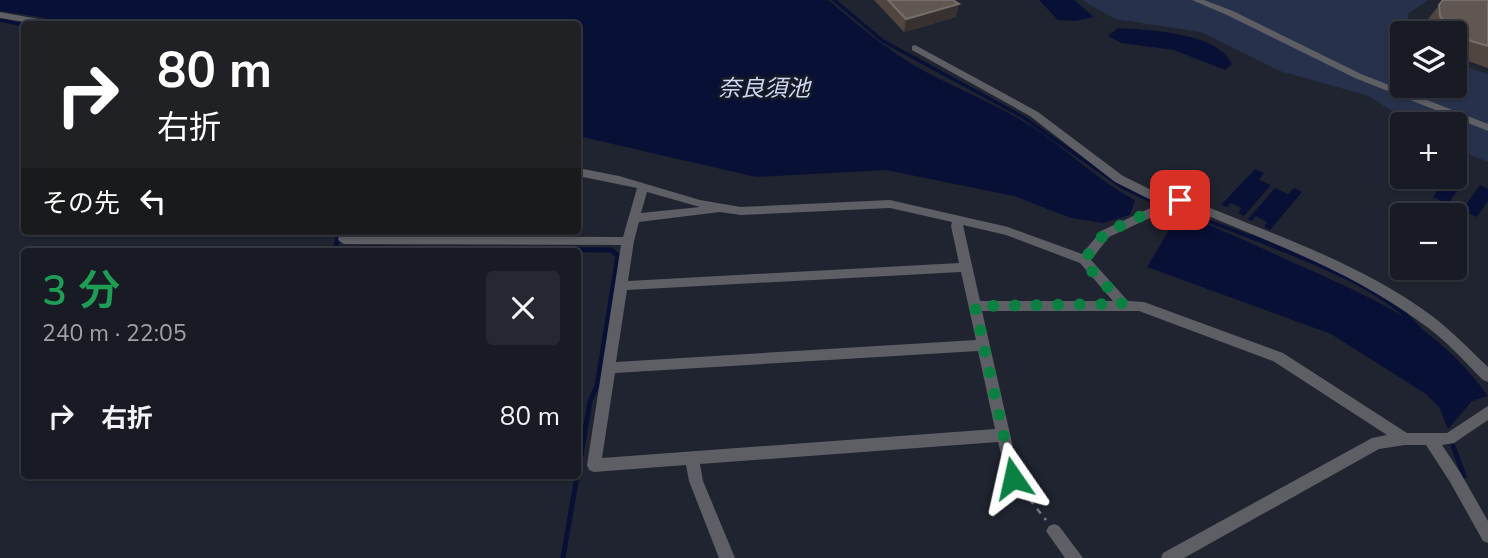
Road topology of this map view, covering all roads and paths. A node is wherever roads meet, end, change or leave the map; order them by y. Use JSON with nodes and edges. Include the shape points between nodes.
{"nodes":[{"id":1,"x":1196,"y":0,"type":"edge"},
{"id":2,"x":0,"y":15,"type":"edge"},
{"id":3,"x":33,"y":21,"type":"edge"},
{"id":4,"x":915,"y":48,"type":"dead end"},
{"id":5,"x":1488,"y":128,"type":"edge"},
{"id":6,"x":581,"y":173,"type":"edge"},
{"id":7,"x":643,"y":186,"type":"junction"},
{"id":8,"x":1167,"y":203,"type":"junction"},
{"id":9,"x":720,"y":209,"type":"junction"},
{"id":10,"x":633,"y":218,"type":"junction"},
{"id":11,"x":959,"y":219,"type":"junction"},
{"id":12,"x":345,"y":235,"type":"edge"},
{"id":13,"x":628,"y":241,"type":"junction"},
{"id":14,"x":1084,"y":260,"type":"junction"},
{"id":15,"x":967,"y":267,"type":"junction"},
{"id":16,"x":621,"y":286,"type":"junction"},
{"id":17,"x":1122,"y":304,"type":"junction"},
{"id":18,"x":975,"y":306,"type":"junction"},
{"id":19,"x":984,"y":345,"type":"junction"},
{"id":20,"x":609,"y":368,"type":"junction"},
{"id":21,"x":1488,"y":376,"type":"edge"},
{"id":22,"x":1488,"y":412,"type":"edge"},
{"id":23,"x":1004,"y":435,"type":"junction"},
{"id":24,"x":1405,"y":439,"type":"junction"},
{"id":25,"x":1430,"y":441,"type":"junction"},
{"id":26,"x":692,"y":458,"type":"junction"},
{"id":27,"x":1013,"y":478,"type":"joint"},
{"id":28,"x":1054,"y":531,"type":"joint"},
{"id":29,"x":1488,"y":536,"type":"edge"},
{"id":30,"x":727,"y":558,"type":"edge"},
{"id":31,"x":1075,"y":558,"type":"edge"},
{"id":32,"x":1169,"y":558,"type":"edge"}],
"edges":[{"from":1,"to":5,"type":"street","via":[[1358,76]]},
{"from":2,"to":3,"type":"street"},
{"from":4,"to":8,"type":"street","via":[[1034,114],[1119,179]]},
{"from":6,"to":7,"type":"street"},
{"from":7,"to":9,"type":"street"},
{"from":7,"to":10,"type":"street"},
{"from":8,"to":14,"type":"street","via":[[1103,235]]},
{"from":8,"to":21,"type":"street","via":[[1180,200],[1393,296],[1427,319]]},
{"from":9,"to":10,"type":"street"},
{"from":9,"to":11,"type":"street","via":[[870,203]]},
{"from":10,"to":13,"type":"street"},
{"from":11,"to":14,"type":"street","via":[[1008,231]]},
{"from":11,"to":15,"type":"street"},
{"from":12,"to":13,"type":"street","via":[[344,240]]},
{"from":13,"to":16,"type":"street"},
{"from":14,"to":17,"type":"street"},
{"from":15,"to":16,"type":"street"},
{"from":15,"to":18,"type":"street"},
{"from":16,"to":20,"type":"street"},
{"from":17,"to":18,"type":"street"},
{"from":17,"to":24,"type":"street","via":[[1140,306],[1278,357]]},
{"from":18,"to":19,"type":"street"},
{"from":19,"to":20,"type":"street"},
{"from":19,"to":23,"type":"street"},
{"from":20,"to":26,"type":"street","via":[[594,465]]},
{"from":22,"to":25,"type":"street","via":[[1449,439]]},
{"from":23,"to":26,"type":"street"},
{"from":23,"to":27,"type":"street"},
{"from":24,"to":25,"type":"street"},
{"from":24,"to":32,"type":"street","via":[[1377,443]]},
{"from":25,"to":29,"type":"street"},
{"from":26,"to":30,"type":"street","via":[[696,481]]},
{"from":27,"to":28,"type":"path"},
{"from":28,"to":31,"type":"street"}]}
